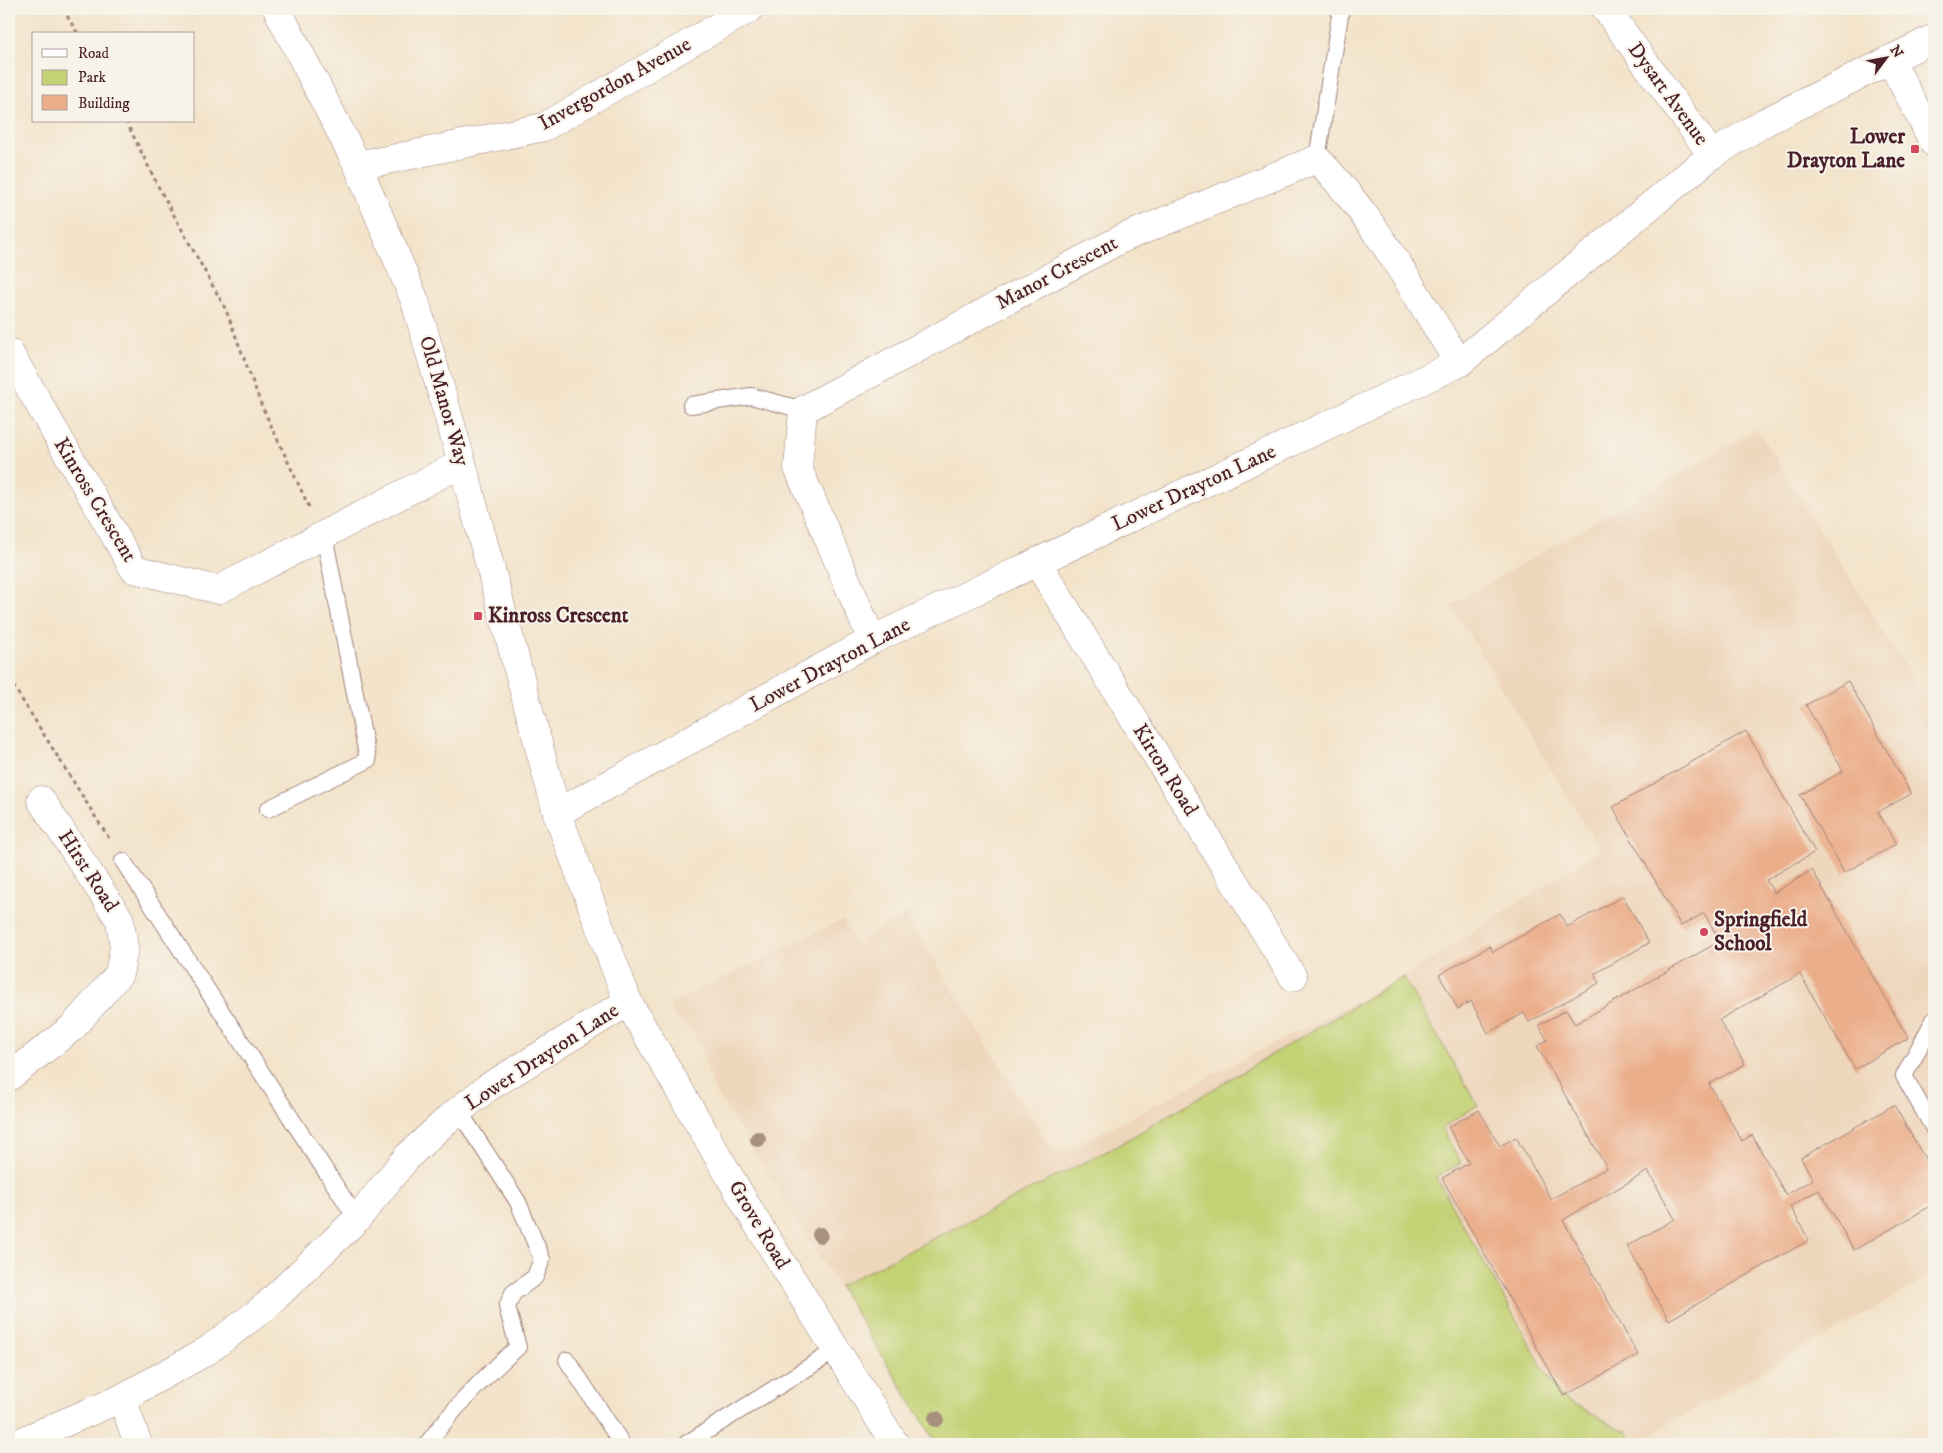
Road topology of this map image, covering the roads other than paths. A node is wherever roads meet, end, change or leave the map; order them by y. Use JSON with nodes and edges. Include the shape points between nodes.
{"nodes":[{"id":1,"x":277,"y":9,"type":"edge"},
{"id":2,"x":749,"y":9,"type":"edge"},
{"id":3,"x":1341,"y":9,"type":"edge"},
{"id":4,"x":1606,"y":9,"type":"edge"},
{"id":5,"x":1934,"y":38,"type":"edge"},
{"id":6,"x":1890,"y":59,"type":"junction"},
{"id":7,"x":1934,"y":143,"type":"edge"},
{"id":8,"x":1712,"y":155,"type":"junction"},
{"id":9,"x":1317,"y":159,"type":"junction"},
{"id":10,"x":357,"y":164,"type":"junction"},
{"id":11,"x":9,"y":352,"type":"edge"},
{"id":12,"x":1459,"y":364,"type":"junction"},
{"id":13,"x":691,"y":405,"type":"dead end"},
{"id":14,"x":803,"y":410,"type":"junction"},
{"id":15,"x":462,"y":463,"type":"junction"},
{"id":16,"x":324,"y":535,"type":"junction"},
{"id":17,"x":1037,"y":562,"type":"junction"},
{"id":18,"x":872,"y":640,"type":"junction"},
{"id":19,"x":41,"y":800,"type":"dead end"},
{"id":20,"x":268,"y":809,"type":"dead end"},
{"id":21,"x":557,"y":813,"type":"junction"},
{"id":22,"x":123,"y":861,"type":"road end"},
{"id":23,"x":1293,"y":977,"type":"dead end"},
{"id":24,"x":628,"y":1002,"type":"junction"},
{"id":25,"x":1934,"y":1020,"type":"edge"},
{"id":26,"x":9,"y":1076,"type":"edge"},
{"id":27,"x":459,"y":1111,"type":"junction"},
{"id":28,"x":1934,"y":1129,"type":"edge"},
{"id":29,"x":357,"y":1219,"type":"junction"},
{"id":30,"x":836,"y":1350,"type":"junction"},
{"id":31,"x":567,"y":1360,"type":"dead end"},
{"id":32,"x":122,"y":1398,"type":"junction"},
{"id":33,"x":15,"y":1444,"type":"edge"},
{"id":34,"x":138,"y":1444,"type":"edge"},
{"id":35,"x":427,"y":1444,"type":"edge"},
{"id":36,"x":622,"y":1444,"type":"edge"},
{"id":37,"x":686,"y":1444,"type":"edge"},
{"id":38,"x":895,"y":1444,"type":"edge"}],
"edges":[{"from":1,"to":10,"type":"street","name":"Old Manor Way"},
{"from":2,"to":10,"type":"street","name":"Invergordon Avenue","via":[[544,127]]},
{"from":3,"to":9,"type":"lane"},
{"from":4,"to":8,"type":"street","name":"Dysart Avenue"},
{"from":5,"to":6,"type":"street","name":"Lower Drayton Lane"},
{"from":6,"to":7,"type":"street"},
{"from":6,"to":8,"type":"street","name":"Lower Drayton Lane","via":[[1765,122]]},
{"from":8,"to":12,"type":"street","name":"Lower Drayton Lane"},
{"from":9,"to":12,"type":"street","via":[[1338,181],[1384,244]]},
{"from":9,"to":14,"type":"street","name":"Manor Crescent","via":[[1121,239]]},
{"from":10,"to":15,"type":"street","name":"Old Manor Way","via":[[415,301]]},
{"from":11,"to":16,"type":"street","name":"Kinross Crescent","via":[[134,569],[218,590]]},
{"from":12,"to":17,"type":"street","name":"Lower Drayton Lane"},
{"from":13,"to":14,"type":"lane","via":[[751,396]]},
{"from":14,"to":18,"type":"street","via":[[798,468]]},
{"from":15,"to":16,"type":"street","name":"Kinross Crescent"},
{"from":15,"to":21,"type":"street","name":"Old Manor Way"},
{"from":16,"to":20,"type":"lane","via":[[368,760]]},
{"from":17,"to":18,"type":"street","name":"Lower Drayton Lane"},
{"from":17,"to":23,"type":"street","name":"Kirton Road"},
{"from":18,"to":21,"type":"street","name":"Lower Drayton Lane"},
{"from":19,"to":26,"type":"street","name":"Hirst Road","via":[[120,920],[124,948],[119,974],[73,1026]]},
{"from":21,"to":24,"type":"street","name":"Lower Drayton Lane"},
{"from":22,"to":29,"type":"lane"},
{"from":24,"to":27,"type":"street","name":"Lower Drayton Lane","via":[[487,1088]]},
{"from":24,"to":30,"type":"street","name":"Grove Road","via":[[755,1220]]},
{"from":25,"to":28,"type":"lane","via":[[1904,1076]]},
{"from":27,"to":29,"type":"street","name":"Lower Drayton Lane","via":[[408,1156]]},
{"from":27,"to":35,"type":"lane","via":[[518,1202],[542,1258],[534,1277],[513,1293],[507,1307],[518,1346],[495,1367]]},
{"from":29,"to":32,"type":"street","name":"Lower Drayton Lane","via":[[266,1307],[207,1350]]},
{"from":30,"to":37,"type":"lane"},
{"from":30,"to":38,"type":"street","name":"Grove Road"},
{"from":31,"to":36,"type":"lane"},
{"from":32,"to":33,"type":"street","name":"Lower Drayton Lane"},
{"from":32,"to":34,"type":"street"}]}
